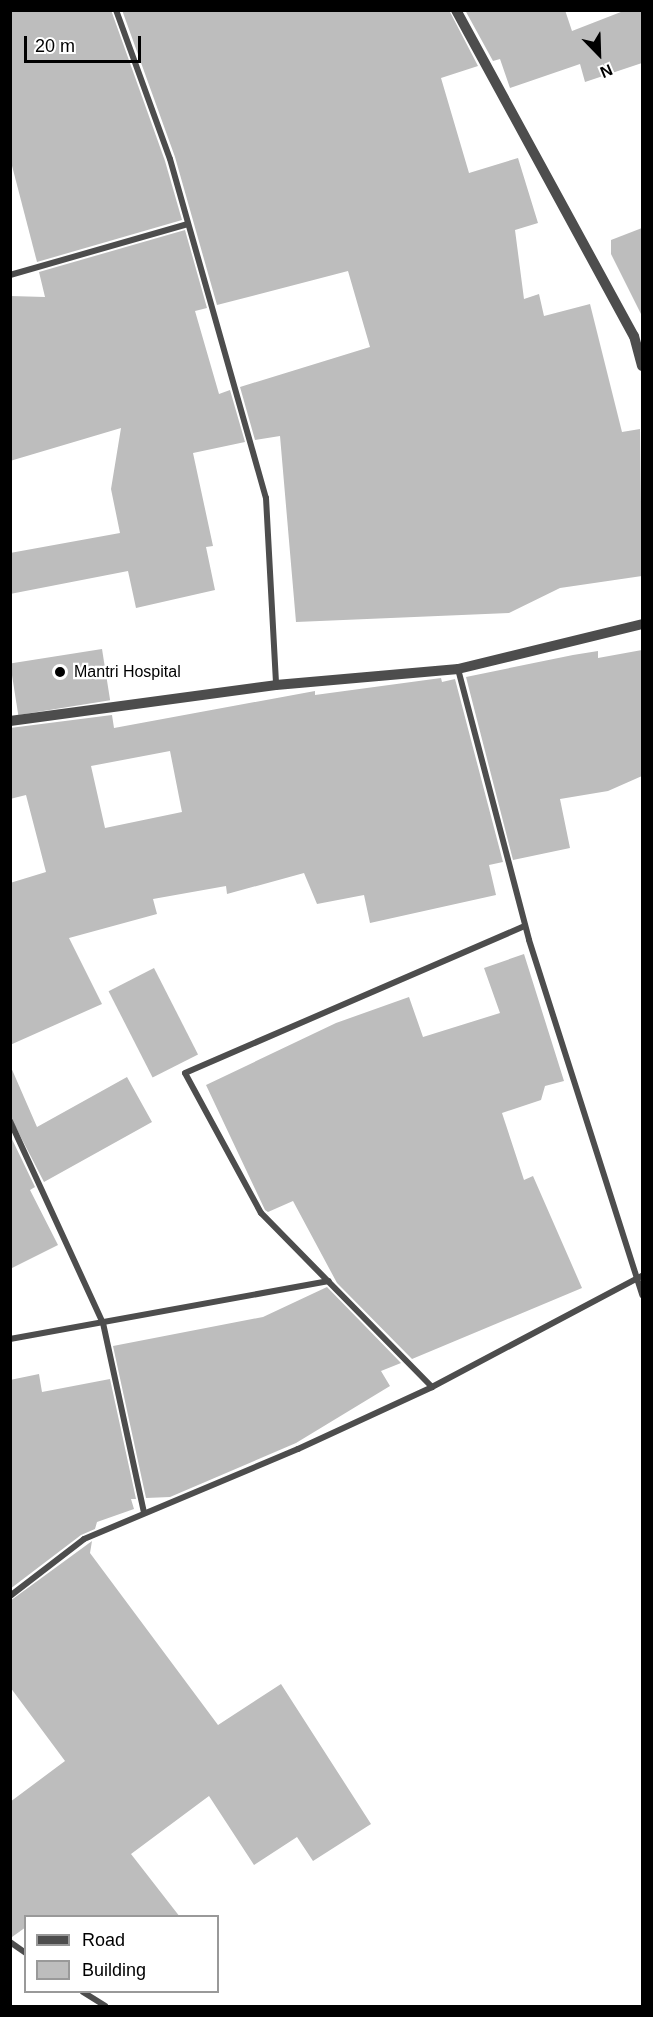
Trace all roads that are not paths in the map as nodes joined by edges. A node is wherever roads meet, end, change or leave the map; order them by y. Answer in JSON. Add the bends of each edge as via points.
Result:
{"nodes":[{"id":1,"x":116,"y":10,"type":"edge"},
{"id":2,"x":456,"y":10,"type":"edge"},
{"id":3,"x":188,"y":224,"type":"junction"},
{"id":4,"x":10,"y":275,"type":"edge"},
{"id":5,"x":642,"y":366,"type":"edge"},
{"id":6,"x":642,"y":624,"type":"edge"},
{"id":7,"x":458,"y":669,"type":"junction"},
{"id":8,"x":276,"y":685,"type":"junction"},
{"id":9,"x":10,"y":721,"type":"edge"},
{"id":10,"x":525,"y":926,"type":"junction"},
{"id":11,"x":10,"y":1121,"type":"edge"},
{"id":12,"x":642,"y":1276,"type":"edge"},
{"id":13,"x":635,"y":1280,"type":"junction"},
{"id":14,"x":329,"y":1281,"type":"junction"},
{"id":15,"x":642,"y":1295,"type":"edge"},
{"id":16,"x":103,"y":1323,"type":"junction"},
{"id":17,"x":10,"y":1339,"type":"edge"},
{"id":18,"x":432,"y":1387,"type":"junction"},
{"id":19,"x":144,"y":1512,"type":"junction"},
{"id":20,"x":10,"y":1596,"type":"edge"},
{"id":21,"x":10,"y":1942,"type":"edge"},
{"id":22,"x":24,"y":1952,"type":"edge"},
{"id":23,"x":84,"y":1993,"type":"edge"},
{"id":24,"x":105,"y":2007,"type":"edge"}],
"edges":[{"from":1,"to":3,"type":"street","via":[[170,159]]},
{"from":2,"to":5,"type":"street","via":[[634,336]]},
{"from":3,"to":4,"type":"street"},
{"from":3,"to":8,"type":"street","via":[[266,498]]},
{"from":6,"to":7,"type":"street"},
{"from":7,"to":8,"type":"street"},
{"from":7,"to":10,"type":"street"},
{"from":8,"to":9,"type":"street"},
{"from":10,"to":13,"type":"street"},
{"from":10,"to":14,"type":"street","via":[[185,1073],[261,1212]]},
{"from":11,"to":16,"type":"street"},
{"from":12,"to":13,"type":"street"},
{"from":13,"to":15,"type":"street"},
{"from":13,"to":18,"type":"street"},
{"from":14,"to":16,"type":"street"},
{"from":14,"to":18,"type":"street"},
{"from":16,"to":17,"type":"street"},
{"from":16,"to":19,"type":"street"},
{"from":18,"to":19,"type":"street","via":[[298,1449]]},
{"from":19,"to":20,"type":"street","via":[[72,1546]]},
{"from":21,"to":22,"type":"street"},
{"from":23,"to":24,"type":"street"}]}
